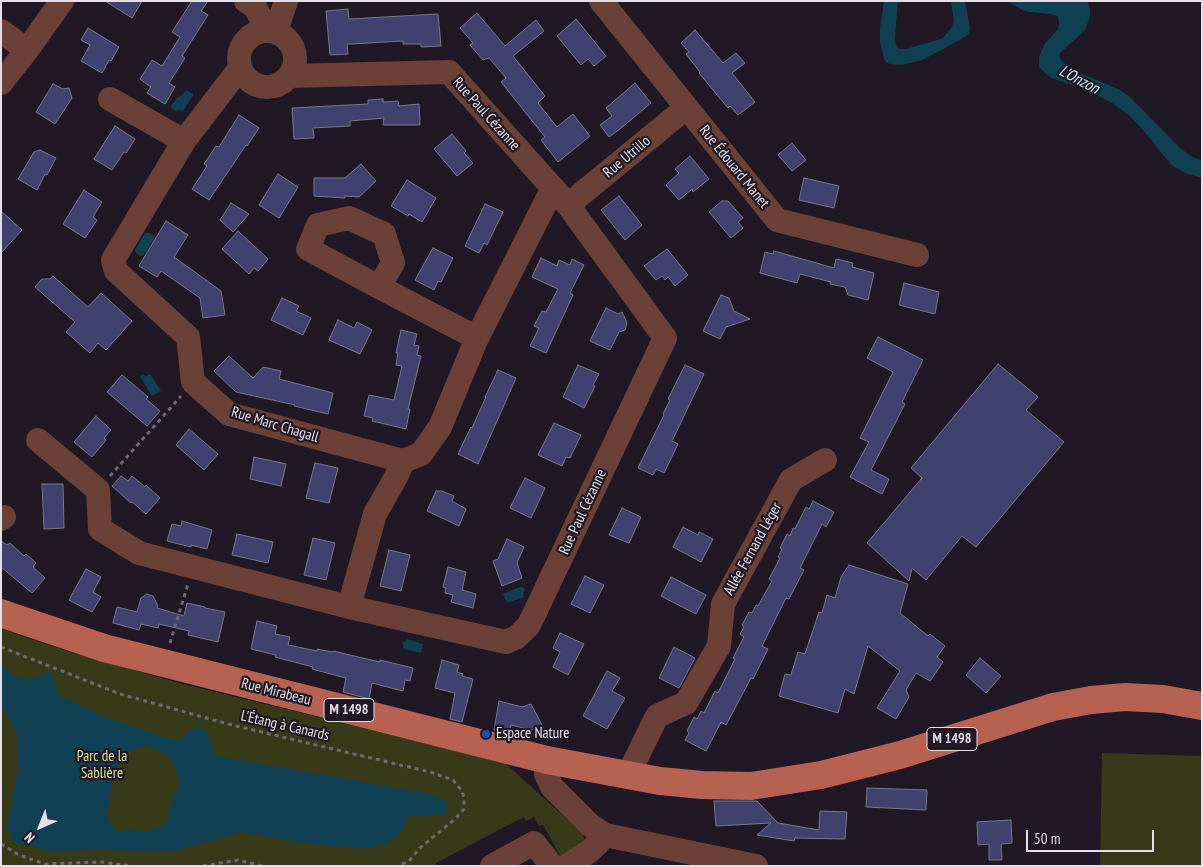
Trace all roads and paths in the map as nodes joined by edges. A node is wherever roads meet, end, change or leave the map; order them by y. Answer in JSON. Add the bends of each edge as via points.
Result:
{"nodes":[{"id":1,"x":62,"y":1,"type":"edge"},
{"id":2,"x":246,"y":1,"type":"edge"},
{"id":3,"x":286,"y":1,"type":"edge"},
{"id":4,"x":601,"y":1,"type":"edge"},
{"id":5,"x":1,"y":31,"type":"edge"},
{"id":6,"x":271,"y":31,"type":"junction"},
{"id":7,"x":27,"y":50,"type":"junction"},
{"id":8,"x":240,"y":68,"type":"junction"},
{"id":9,"x":290,"y":76,"type":"junction"},
{"id":10,"x":1,"y":83,"type":"edge"},
{"id":11,"x":110,"y":99,"type":"dead end"},
{"id":12,"x":686,"y":108,"type":"junction"},
{"id":13,"x":184,"y":141,"type":"junction"},
{"id":14,"x":560,"y":197,"type":"junction"},
{"id":15,"x":917,"y":255,"type":"dead end"},
{"id":16,"x":379,"y":287,"type":"dead end"},
{"id":17,"x":477,"y":338,"type":"junction"},
{"id":18,"x":193,"y":382,"type":"junction"},
{"id":19,"x":38,"y":440,"type":"dead end"},
{"id":20,"x":825,"y":460,"type":"dead end"},
{"id":21,"x":403,"y":461,"type":"junction"},
{"id":22,"x":98,"y":490,"type":"junction"},
{"id":23,"x":193,"y":567,"type":"junction"},
{"id":24,"x":349,"y":607,"type":"junction"},
{"id":25,"x":1,"y":613,"type":"edge"},
{"id":26,"x":170,"y":644,"type":"dead end"},
{"id":27,"x":1,"y":647,"type":"edge"},
{"id":28,"x":1202,"y":706,"type":"edge"},
{"id":29,"x":547,"y":760,"type":"junction"},
{"id":30,"x":628,"y":775,"type":"junction"},
{"id":31,"x":605,"y":835,"type":"junction"},
{"id":32,"x":1,"y":844,"type":"edge"},
{"id":33,"x":409,"y":861,"type":"junction"},
{"id":34,"x":131,"y":866,"type":"edge"},
{"id":35,"x":203,"y":866,"type":"edge"},
{"id":36,"x":262,"y":866,"type":"edge"},
{"id":37,"x":398,"y":866,"type":"edge"},
{"id":38,"x":412,"y":866,"type":"edge"},
{"id":39,"x":492,"y":866,"type":"edge"},
{"id":40,"x":552,"y":866,"type":"edge"},
{"id":41,"x":567,"y":866,"type":"edge"},
{"id":42,"x":756,"y":866,"type":"edge"}],
"edges":[{"from":1,"to":7,"type":"street"},
{"from":2,"to":6,"type":"street","via":[[255,7]]},
{"from":3,"to":6,"type":"street"},
{"from":4,"to":12,"type":"street","name":"Rue Édouard Manet"},
{"from":5,"to":7,"type":"street"},
{"from":6,"to":8,"type":"street","via":[[250,36],[240,50]]},
{"from":6,"to":9,"type":"street","via":[[290,42],[296,59]]},
{"from":7,"to":10,"type":"street"},
{"from":8,"to":9,"type":"street","via":[[249,81],[263,87],[278,85]]},
{"from":8,"to":13,"type":"street"},
{"from":9,"to":14,"type":"street","name":"Rue Paul Cézanne","via":[[449,72]]},
{"from":11,"to":13,"type":"street"},
{"from":12,"to":14,"type":"street","name":"Rue Utrillo"},
{"from":12,"to":15,"type":"street","name":"Rue Édouard Manet","via":[[777,220]]},
{"from":13,"to":18,"type":"street","via":[[113,260],[116,271],[188,337]]},
{"from":14,"to":17,"type":"street"},
{"from":14,"to":24,"type":"street","name":"Rue Paul Cézanne","via":[[665,338],[529,625],[517,637],[506,642]]},
{"from":16,"to":17,"type":"street"},
{"from":17,"to":21,"type":"street","via":[[440,427],[421,454]]},
{"from":18,"to":21,"type":"street","name":"Rue Marc Chagall","via":[[229,414]]},
{"from":18,"to":22,"type":"path"},
{"from":19,"to":22,"type":"street"},
{"from":20,"to":30,"type":"street","name":"Allée Fernand Léger","via":[[791,480],[723,604],[719,646],[686,703],[657,716]]},
{"from":21,"to":24,"type":"street","via":[[375,514]]},
{"from":22,"to":23,"type":"street","name":"Rue Paul Cézanne","via":[[100,529],[139,553]]},
{"from":23,"to":24,"type":"street","name":"Rue Paul Cézanne"},
{"from":23,"to":26,"type":"path"},
{"from":25,"to":29,"type":"main road","name":"Rue Mirabeau","number":"M 1498","via":[[104,648]]},
{"from":27,"to":33,"type":"path","name":"L'Étang à Canards","via":[[120,694],[453,780],[464,797],[464,809]]},
{"from":28,"to":30,"type":"main road","name":"Rue Mirabeau","number":"M 1498","via":[[1163,699],[1124,697],[1091,700],[1053,707],[900,755],[821,775],[750,786],[660,781]]},
{"from":29,"to":30,"type":"main road","name":"Rue Mirabeau","number":"M 1498"},
{"from":29,"to":31,"type":"street","via":[[546,774],[552,787],[590,825]]},
{"from":31,"to":41,"type":"street","via":[[590,851]]},
{"from":31,"to":42,"type":"street"},
{"from":32,"to":34,"type":"path","via":[[19,855],[45,864],[102,862]]},
{"from":33,"to":37,"type":"path","name":"L'Étang à Canards"},
{"from":33,"to":38,"type":"path"},
{"from":35,"to":36,"type":"path","via":[[238,860]]},
{"from":39,"to":40,"type":"street","via":[[534,843]]}]}
